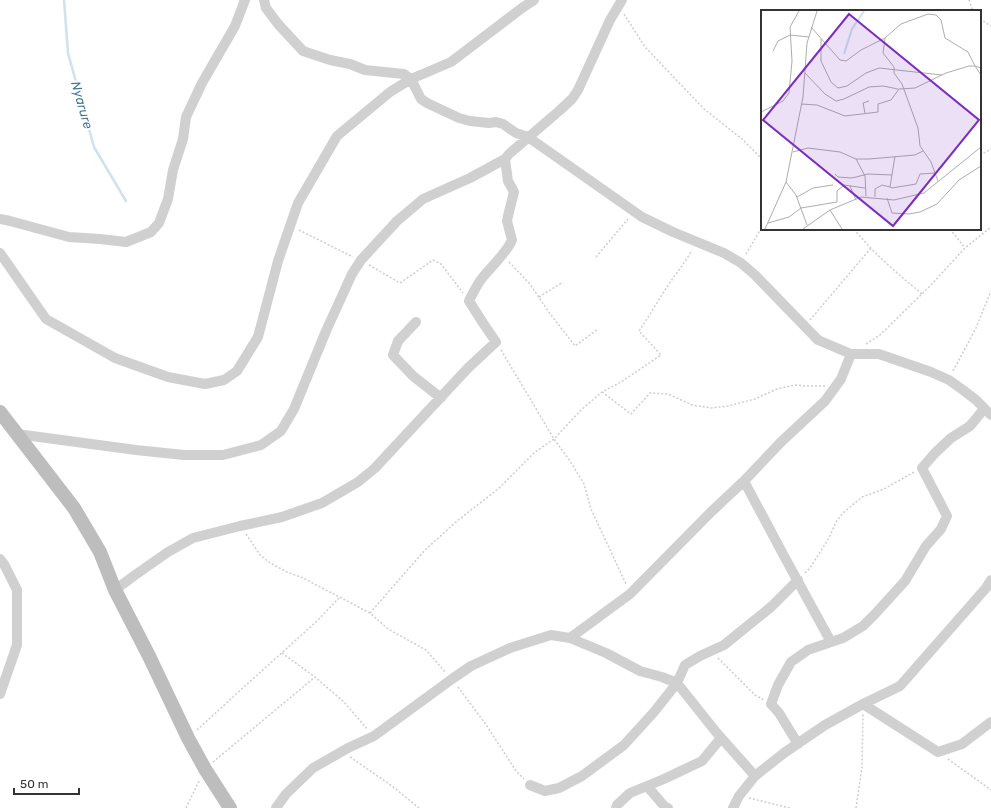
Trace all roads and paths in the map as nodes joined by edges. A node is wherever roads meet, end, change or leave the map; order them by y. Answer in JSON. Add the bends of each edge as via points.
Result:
{"nodes":[{"id":1,"x":245,"y":0,"type":"edge"},
{"id":2,"x":264,"y":0,"type":"edge"},
{"id":3,"x":534,"y":0,"type":"edge"},
{"id":4,"x":969,"y":0,"type":"edge"},
{"id":5,"x":620,"y":3,"type":"edge"},
{"id":6,"x":973,"y":10,"type":"edge"},
{"id":7,"x":981,"y":20,"type":"edge"},
{"id":8,"x":991,"y":26,"type":"edge"},
{"id":9,"x":411,"y":79,"type":"junction"},
{"id":10,"x":528,"y":137,"type":"junction"},
{"id":11,"x":991,"y":149,"type":"edge"},
{"id":12,"x":981,"y":154,"type":"edge"},
{"id":13,"x":761,"y":158,"type":"edge"},
{"id":14,"x":505,"y":159,"type":"junction"},
{"id":15,"x":634,"y":211,"type":"junction"},
{"id":16,"x":0,"y":219,"type":"edge"},
{"id":17,"x":290,"y":226,"type":"junction"},
{"id":18,"x":991,"y":227,"type":"edge"},
{"id":19,"x":761,"y":229,"type":"edge"},
{"id":20,"x":855,"y":230,"type":"edge"},
{"id":21,"x":951,"y":230,"type":"edge"},
{"id":22,"x":696,"y":241,"type":"junction"},
{"id":23,"x":871,"y":248,"type":"junction"},
{"id":24,"x":965,"y":248,"type":"junction"},
{"id":25,"x":0,"y":253,"type":"edge"},
{"id":26,"x":502,"y":254,"type":"junction"},
{"id":27,"x":596,"y":257,"type":"dead end"},
{"id":28,"x":361,"y":260,"type":"junction"},
{"id":29,"x":741,"y":263,"type":"junction"},
{"id":30,"x":563,"y":282,"type":"dead end"},
{"id":31,"x":991,"y":291,"type":"edge"},
{"id":32,"x":922,"y":294,"type":"junction"},
{"id":33,"x":539,"y":297,"type":"junction"},
{"id":34,"x":469,"y":301,"type":"junction"},
{"id":35,"x":416,"y":322,"type":"dead end"},
{"id":36,"x":805,"y":326,"type":"junction"},
{"id":37,"x":598,"y":329,"type":"dead end"},
{"id":38,"x":496,"y":342,"type":"junction"},
{"id":39,"x":851,"y":354,"type":"junction"},
{"id":40,"x":841,"y":379,"type":"junction"},
{"id":41,"x":949,"y":380,"type":"junction"},
{"id":42,"x":602,"y":392,"type":"junction"},
{"id":43,"x":441,"y":398,"type":"junction"},
{"id":44,"x":0,"y":412,"type":"edge"},
{"id":45,"x":988,"y":412,"type":"edge"},
{"id":46,"x":17,"y":434,"type":"junction"},
{"id":47,"x":554,"y":439,"type":"junction"},
{"id":48,"x":922,"y":468,"type":"junction"},
{"id":49,"x":744,"y":481,"type":"junction"},
{"id":50,"x":240,"y":526,"type":"junction"},
{"id":51,"x":0,"y":559,"type":"edge"},
{"id":52,"x":798,"y":580,"type":"junction"},
{"id":53,"x":991,"y":580,"type":"edge"},
{"id":54,"x":115,"y":590,"type":"junction"},
{"id":55,"x":630,"y":594,"type":"junction"},
{"id":56,"x":340,"y":597,"type":"junction"},
{"id":57,"x":370,"y":612,"type":"junction"},
{"id":58,"x":570,"y":638,"type":"junction"},
{"id":59,"x":831,"y":642,"type":"junction"},
{"id":60,"x":711,"y":651,"type":"junction"},
{"id":61,"x":282,"y":653,"type":"junction"},
{"id":62,"x":316,"y":676,"type":"junction"},
{"id":63,"x":452,"y":679,"type":"junction"},
{"id":64,"x":677,"y":683,"type":"junction"},
{"id":65,"x":0,"y":694,"type":"edge"},
{"id":66,"x":772,"y":704,"type":"junction"},
{"id":67,"x":863,"y":704,"type":"junction"},
{"id":68,"x":991,"y":722,"type":"edge"},
{"id":69,"x":374,"y":736,"type":"junction"},
{"id":70,"x":188,"y":738,"type":"junction"},
{"id":71,"x":721,"y":738,"type":"junction"},
{"id":72,"x":798,"y":744,"type":"junction"},
{"id":73,"x":342,"y":752,"type":"junction"},
{"id":74,"x":938,"y":752,"type":"junction"},
{"id":75,"x":205,"y":769,"type":"junction"},
{"id":76,"x":755,"y":776,"type":"junction"},
{"id":77,"x":530,"y":785,"type":"joint"},
{"id":78,"x":647,"y":786,"type":"junction"},
{"id":79,"x":991,"y":790,"type":"edge"},
{"id":80,"x":739,"y":796,"type":"junction"},
{"id":81,"x":186,"y":808,"type":"edge"},
{"id":82,"x":230,"y":808,"type":"edge"},
{"id":83,"x":276,"y":808,"type":"edge"},
{"id":84,"x":419,"y":808,"type":"edge"},
{"id":85,"x":616,"y":808,"type":"edge"},
{"id":86,"x":668,"y":808,"type":"edge"},
{"id":87,"x":733,"y":808,"type":"edge"},
{"id":88,"x":790,"y":808,"type":"edge"},
{"id":89,"x":856,"y":808,"type":"edge"}],
"edges":[{"from":1,"to":16,"type":"street","via":[[235,26],[202,83],[186,117],[168,199],[159,223],[150,232],[126,242],[69,237]]},
{"from":2,"to":9,"type":"street","via":[[266,8],[278,24],[303,51],[365,70],[404,74]]},
{"from":3,"to":9,"type":"street","via":[[451,62]]},
{"from":4,"to":6,"type":"path"},
{"from":5,"to":10,"type":"street","via":[[578,90]]},
{"from":5,"to":13,"type":"path","via":[[645,47],[704,109],[742,139]]},
{"from":7,"to":8,"type":"path"},
{"from":9,"to":10,"type":"street","via":[[427,103],[459,118],[503,124]]},
{"from":9,"to":17,"type":"street","via":[[390,92],[337,136],[298,203]]},
{"from":10,"to":14,"type":"street"},
{"from":10,"to":15,"type":"street"},
{"from":11,"to":12,"type":"path"},
{"from":14,"to":26,"type":"street","via":[[508,181],[514,192],[507,222],[512,240]]},
{"from":14,"to":28,"type":"street","via":[[423,200],[398,221]]},
{"from":15,"to":22,"type":"street"},
{"from":15,"to":27,"type":"path"},
{"from":17,"to":25,"type":"street","via":[[258,337],[237,371],[224,380],[205,384],[168,378],[115,358],[46,319]]},
{"from":17,"to":28,"type":"path"},
{"from":18,"to":24,"type":"path"},
{"from":19,"to":29,"type":"path"},
{"from":20,"to":23,"type":"path"},
{"from":21,"to":24,"type":"path"},
{"from":22,"to":29,"type":"street"},
{"from":22,"to":42,"type":"path","via":[[688,259],[639,331],[661,355]]},
{"from":23,"to":32,"type":"path"},
{"from":23,"to":36,"type":"path"},
{"from":24,"to":32,"type":"path"},
{"from":26,"to":33,"type":"path"},
{"from":26,"to":34,"type":"street","via":[[483,277]]},
{"from":28,"to":34,"type":"path","via":[[400,283],[433,260],[441,264]]},
{"from":28,"to":46,"type":"street","via":[[326,331],[294,409],[281,431],[262,445],[223,455],[184,455]]},
{"from":29,"to":36,"type":"street"},
{"from":30,"to":33,"type":"path"},
{"from":31,"to":41,"type":"path","via":[[976,328]]},
{"from":32,"to":39,"type":"path","via":[[880,335]]},
{"from":33,"to":37,"type":"path","via":[[576,346]]},
{"from":34,"to":38,"type":"street"},
{"from":35,"to":43,"type":"street","via":[[398,340],[394,355],[413,376]]},
{"from":36,"to":39,"type":"street","via":[[818,340]]},
{"from":38,"to":43,"type":"street"},
{"from":38,"to":47,"type":"path"},
{"from":39,"to":40,"type":"street"},
{"from":39,"to":41,"type":"street","via":[[880,354]]},
{"from":40,"to":42,"type":"path","via":[[825,386],[795,385],[777,389],[755,400],[711,408],[692,405],[668,394],[650,393],[630,414]]},
{"from":40,"to":49,"type":"street","via":[[825,401]]},
{"from":41,"to":45,"type":"street"},
{"from":42,"to":47,"type":"path"},
{"from":43,"to":50,"type":"street","via":[[375,468],[358,482],[322,503],[282,517]]},
{"from":44,"to":46,"type":"main road"},
{"from":45,"to":48,"type":"street","via":[[935,452]]},
{"from":46,"to":54,"type":"main road","via":[[74,508],[100,552]]},
{"from":47,"to":55,"type":"path","via":[[584,484],[591,509]]},
{"from":47,"to":57,"type":"path","via":[[424,551]]},
{"from":48,"to":52,"type":"path","via":[[884,489],[862,497],[842,513],[810,568]]},
{"from":48,"to":59,"type":"street","via":[[947,516],[941,529],[926,546],[905,581],[875,614],[863,626]]},
{"from":49,"to":52,"type":"street"},
{"from":49,"to":55,"type":"street"},
{"from":50,"to":54,"type":"street","via":[[193,538],[168,552]]},
{"from":50,"to":56,"type":"path","via":[[260,555],[270,563]]},
{"from":51,"to":65,"type":"street","via":[[17,590],[17,645]]},
{"from":52,"to":59,"type":"street"},
{"from":52,"to":60,"type":"street","via":[[724,645]]},
{"from":53,"to":67,"type":"street","via":[[900,686]]},
{"from":54,"to":70,"type":"main road"},
{"from":55,"to":58,"type":"street"},
{"from":56,"to":57,"type":"path"},
{"from":56,"to":61,"type":"path"},
{"from":57,"to":63,"type":"path","via":[[388,629],[426,650]]},
{"from":58,"to":63,"type":"street","via":[[551,635],[510,648],[471,666]]},
{"from":58,"to":64,"type":"street","via":[[606,653],[640,672]]},
{"from":59,"to":66,"type":"street","via":[[808,650],[791,662],[778,685]]},
{"from":60,"to":64,"type":"street","via":[[685,664]]},
{"from":60,"to":66,"type":"path","via":[[755,695]]},
{"from":61,"to":62,"type":"path"},
{"from":61,"to":70,"type":"path"},
{"from":62,"to":69,"type":"path","via":[[344,702]]},
{"from":62,"to":75,"type":"path"},
{"from":63,"to":69,"type":"street"},
{"from":63,"to":77,"type":"path","via":[[516,771]]},
{"from":64,"to":71,"type":"street"},
{"from":64,"to":77,"type":"street","via":[[624,745],[582,776],[552,790],[545,791]]},
{"from":66,"to":72,"type":"street"},
{"from":67,"to":72,"type":"street","via":[[825,725]]},
{"from":67,"to":74,"type":"street"},
{"from":67,"to":89,"type":"path","via":[[862,767]]},
{"from":68,"to":74,"type":"street","via":[[962,744]]},
{"from":69,"to":73,"type":"street"},
{"from":70,"to":75,"type":"main road"},
{"from":71,"to":76,"type":"street"},
{"from":71,"to":78,"type":"street","via":[[702,761]]},
{"from":72,"to":76,"type":"street"},
{"from":73,"to":83,"type":"street","via":[[313,768],[286,794]]},
{"from":73,"to":84,"type":"path"},
{"from":74,"to":79,"type":"path"},
{"from":75,"to":81,"type":"path"},
{"from":75,"to":82,"type":"main road"},
{"from":76,"to":80,"type":"street"},
{"from":78,"to":85,"type":"street","via":[[630,793]]},
{"from":78,"to":86,"type":"street"},
{"from":80,"to":87,"type":"street"},
{"from":80,"to":88,"type":"path"}]}
